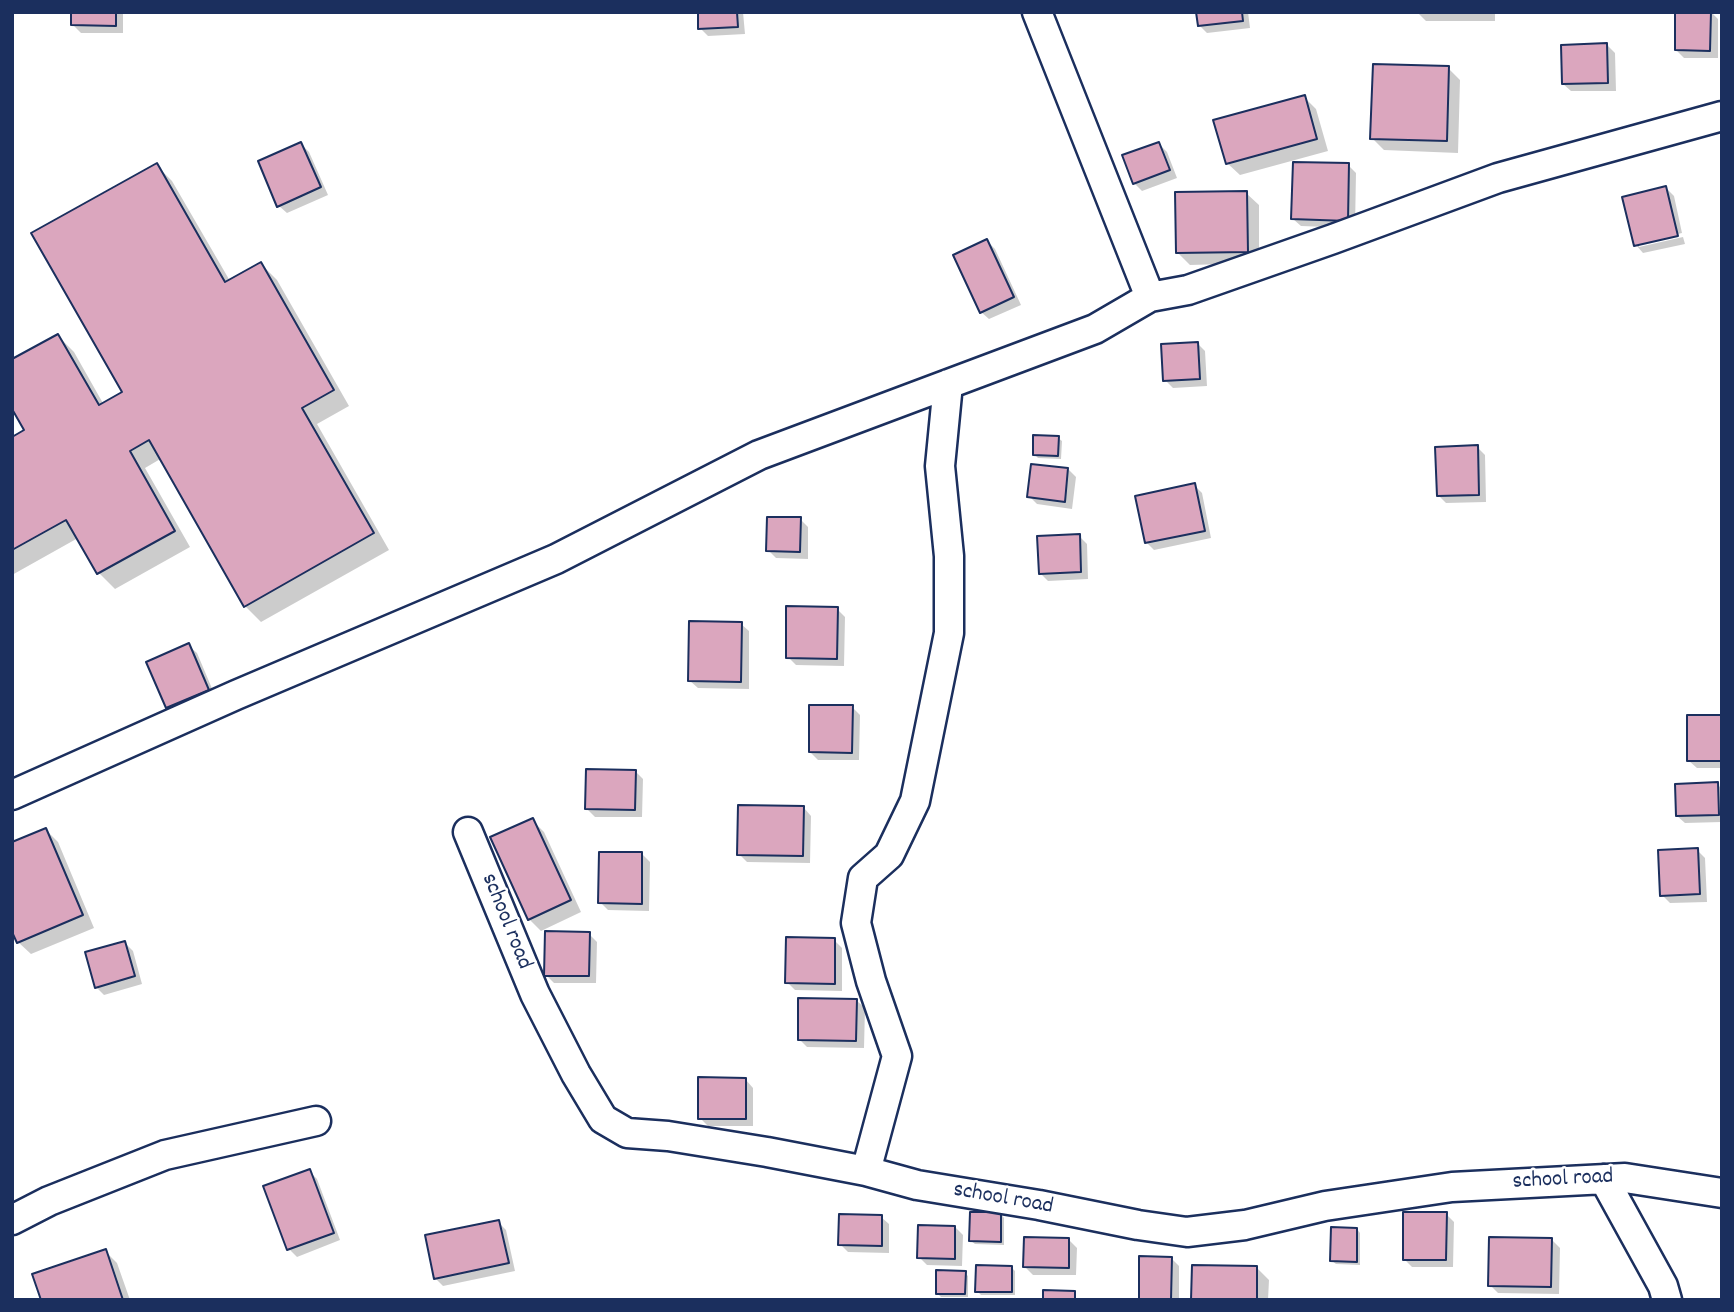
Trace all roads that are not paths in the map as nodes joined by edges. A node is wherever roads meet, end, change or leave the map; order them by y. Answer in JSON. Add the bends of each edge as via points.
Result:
{"nodes":[{"id":1,"x":1037,"y":12,"type":"edge"},
{"id":2,"x":1722,"y":116,"type":"edge"},
{"id":3,"x":1150,"y":297,"type":"junction"},
{"id":4,"x":948,"y":384,"type":"junction"},
{"id":5,"x":12,"y":795,"type":"edge"},
{"id":6,"x":468,"y":832,"type":"dead end"},
{"id":7,"x":316,"y":1121,"type":"dead end"},
{"id":8,"x":866,"y":1171,"type":"junction"},
{"id":9,"x":1604,"y":1179,"type":"junction"},
{"id":10,"x":1722,"y":1193,"type":"edge"},
{"id":11,"x":12,"y":1220,"type":"edge"},
{"id":12,"x":1667,"y":1300,"type":"edge"}],
"edges":[{"from":1,"to":3,"type":"street"},
{"from":2,"to":3,"type":"street","via":[[1498,178],[1188,289]]},
{"from":3,"to":4,"type":"street","via":[[1095,329]]},
{"from":4,"to":5,"type":"street","via":[[759,455],[555,559]]},
{"from":4,"to":8,"type":"street","via":[[940,466],[949,556],[949,633],[915,800],[889,855],[863,878],[856,923],[897,1056]]},
{"from":6,"to":8,"type":"street","name":"school road","via":[[535,994],[603,1119],[627,1133]]},
{"from":7,"to":11,"type":"street","via":[[165,1155]]},
{"from":8,"to":9,"type":"street","name":"school road","via":[[917,1185],[1187,1231],[1245,1225],[1325,1206],[1452,1187]]},
{"from":9,"to":10,"type":"street","name":"school road"},
{"from":9,"to":12,"type":"street"}]}
